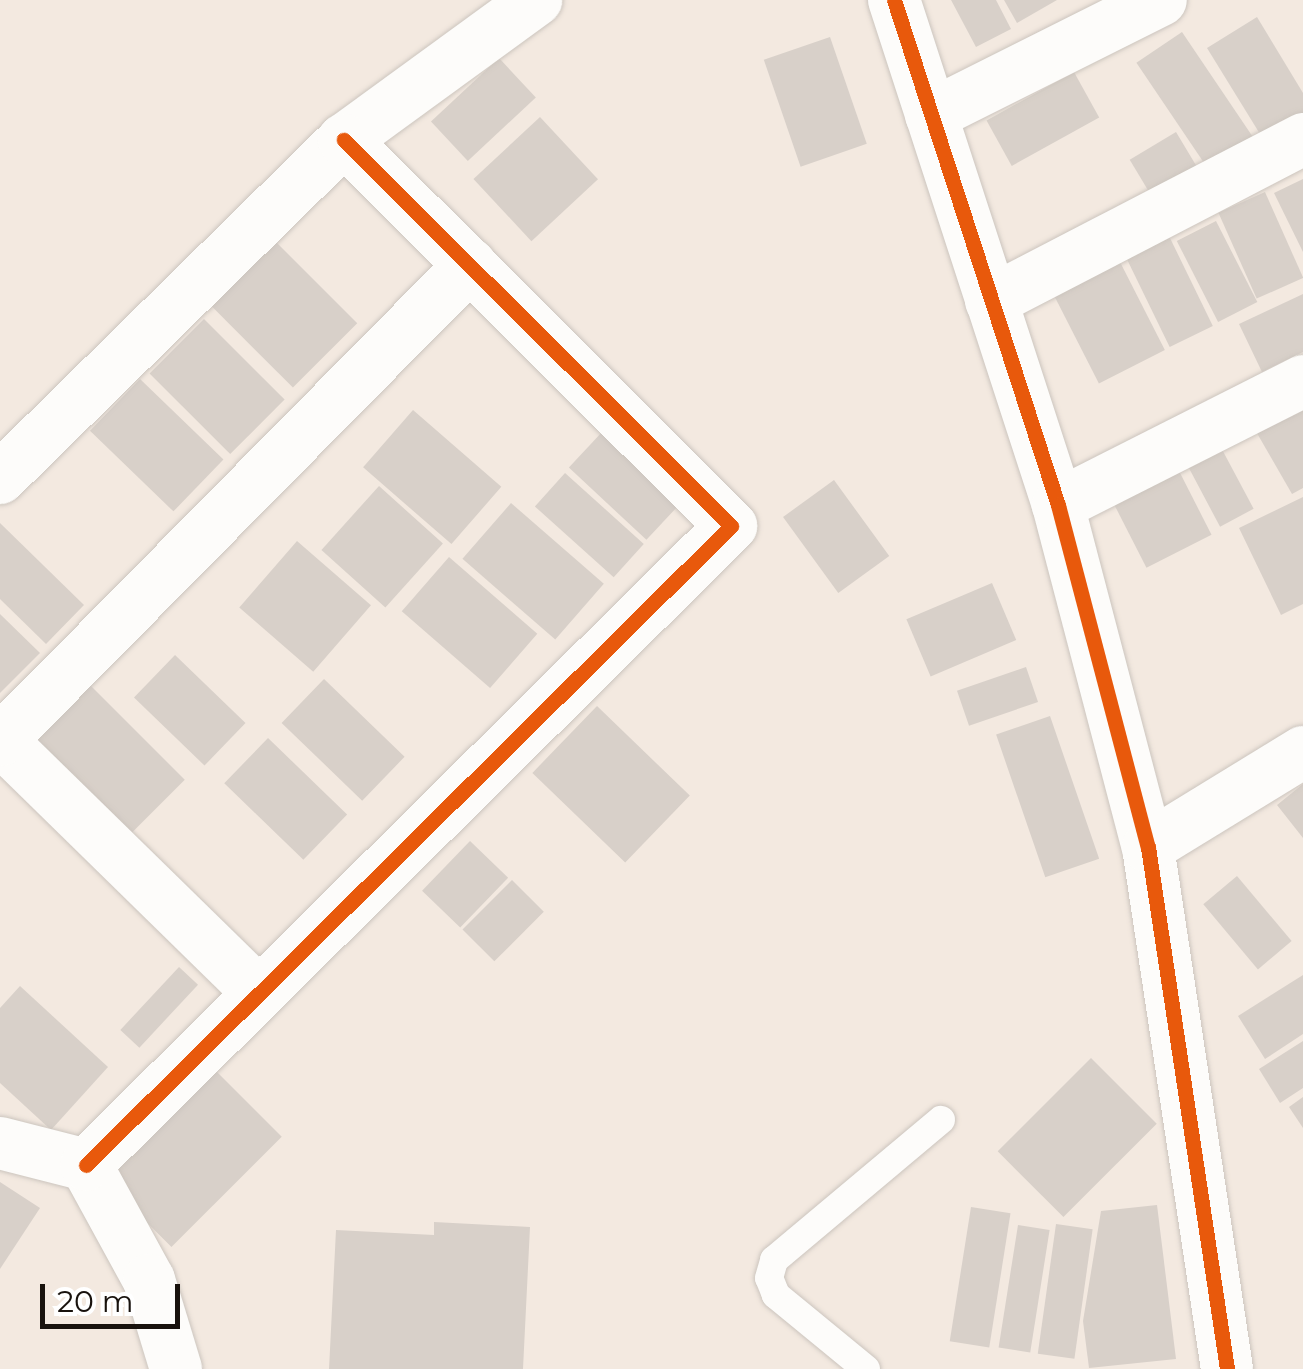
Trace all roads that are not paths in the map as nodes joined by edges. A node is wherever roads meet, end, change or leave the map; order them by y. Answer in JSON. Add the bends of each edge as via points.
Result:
{"nodes":[{"id":1,"x":536,"y":0,"type":"edge"},
{"id":2,"x":894,"y":0,"type":"edge"},
{"id":3,"x":1162,"y":0,"type":"edge"},
{"id":4,"x":931,"y":115,"type":"junction"},
{"id":5,"x":1303,"y":138,"type":"edge"},
{"id":6,"x":344,"y":140,"type":"junction"},
{"id":7,"x":470,"y":266,"type":"junction"},
{"id":8,"x":991,"y":301,"type":"junction"},
{"id":9,"x":1303,"y":382,"type":"edge"},
{"id":10,"x":0,"y":478,"type":"edge"},
{"id":11,"x":1058,"y":505,"type":"junction"},
{"id":12,"x":1303,"y":752,"type":"edge"},
{"id":13,"x":1148,"y":847,"type":"junction"},
{"id":14,"x":259,"y":993,"type":"junction"},
{"id":15,"x":941,"y":1120,"type":"dead end"},
{"id":16,"x":0,"y":1143,"type":"edge"},
{"id":17,"x":86,"y":1165,"type":"junction"},
{"id":18,"x":1227,"y":1367,"type":"edge"},
{"id":19,"x":176,"y":1369,"type":"edge"},
{"id":20,"x":866,"y":1369,"type":"edge"}],
"edges":[{"from":1,"to":6,"type":"street"},
{"from":2,"to":4,"type":"street"},
{"from":3,"to":4,"type":"street"},
{"from":4,"to":8,"type":"street"},
{"from":5,"to":8,"type":"street"},
{"from":6,"to":7,"type":"street"},
{"from":6,"to":10,"type":"street"},
{"from":7,"to":14,"type":"street","via":[[2,740]]},
{"from":7,"to":14,"type":"street","via":[[731,526]]},
{"from":8,"to":11,"type":"street"},
{"from":9,"to":11,"type":"street"},
{"from":11,"to":13,"type":"street"},
{"from":12,"to":13,"type":"street"},
{"from":13,"to":18,"type":"street"},
{"from":14,"to":17,"type":"street"},
{"from":15,"to":20,"type":"lane","via":[[774,1260],[769,1278],[776,1295]]},
{"from":16,"to":17,"type":"street"},
{"from":17,"to":19,"type":"street","via":[[149,1280]]}]}
